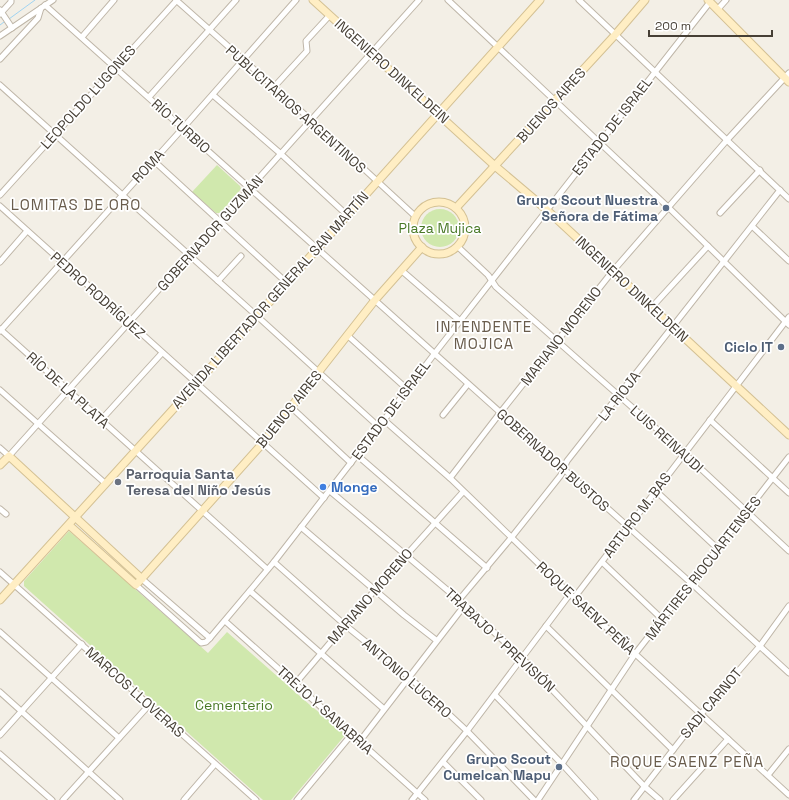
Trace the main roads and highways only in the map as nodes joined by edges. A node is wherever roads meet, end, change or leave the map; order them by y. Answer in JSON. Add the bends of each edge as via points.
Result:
{"nodes":[{"id":1,"x":313,"y":0,"type":"edge"},
{"id":2,"x":540,"y":0,"type":"edge"},
{"id":3,"x":645,"y":0,"type":"edge"},
{"id":4,"x":709,"y":1,"type":"edge"},
{"id":5,"x":788,"y":78,"type":"edge"},
{"id":6,"x":438,"y":113,"type":"junction"},
{"id":7,"x":495,"y":166,"type":"junction"},
{"id":8,"x":456,"y":208,"type":"junction"},
{"id":9,"x":422,"y":248,"type":"junction"},
{"id":10,"x":789,"y":434,"type":"edge"},
{"id":11,"x":0,"y":465,"type":"edge"},
{"id":12,"x":76,"y":517,"type":"junction"},
{"id":13,"x":69,"y":525,"type":"junction"},
{"id":14,"x":142,"y":578,"type":"junction"},
{"id":15,"x":0,"y":600,"type":"edge"}],
"edges":[{"from":1,"to":6,"type":"main road","name":"INGENIERO DINKELDEIN"},
{"from":2,"to":6,"type":"main road","name":"AVENIDA LIBERTADOR GENERAL SAN MARTÍN"},
{"from":3,"to":7,"type":"main road","name":"BUENOS AIRES"},
{"from":4,"to":5,"type":"main road"},
{"from":6,"to":7,"type":"main road","name":"INGENIERO DINKELDEIN"},
{"from":6,"to":12,"type":"main road","name":"AVENIDA LIBERTADOR GENERAL SAN MARTÍN"},
{"from":7,"to":8,"type":"main road","name":"BUENOS AIRES"},
{"from":7,"to":10,"type":"main road","name":"INGENIERO DINKELDEIN","via":[[547,210]]},
{"from":8,"to":9,"type":"main road","via":[[444,202],[430,204],[419,212],[414,234]]},
{"from":8,"to":9,"type":"main road","via":[[463,218],[465,231],[457,246],[451,251],[436,254]]},
{"from":9,"to":14,"type":"main road","name":"BUENOS AIRES","via":[[375,300],[262,444]]},
{"from":11,"to":12,"type":"main road","name":"GOBERNADOR GUZMÁN","via":[[8,456]]},
{"from":12,"to":13,"type":"main road","name":"AVENIDA LIBERTADOR GENERAL SAN MARTÍN"},
{"from":12,"to":14,"type":"main road"},
{"from":13,"to":14,"type":"main road","name":"BUENOS AIRES","via":[[136,585]]},
{"from":13,"to":15,"type":"main road","name":"AVENIDA LIBERTADOR GENERAL SAN MARTÍN"}]}
